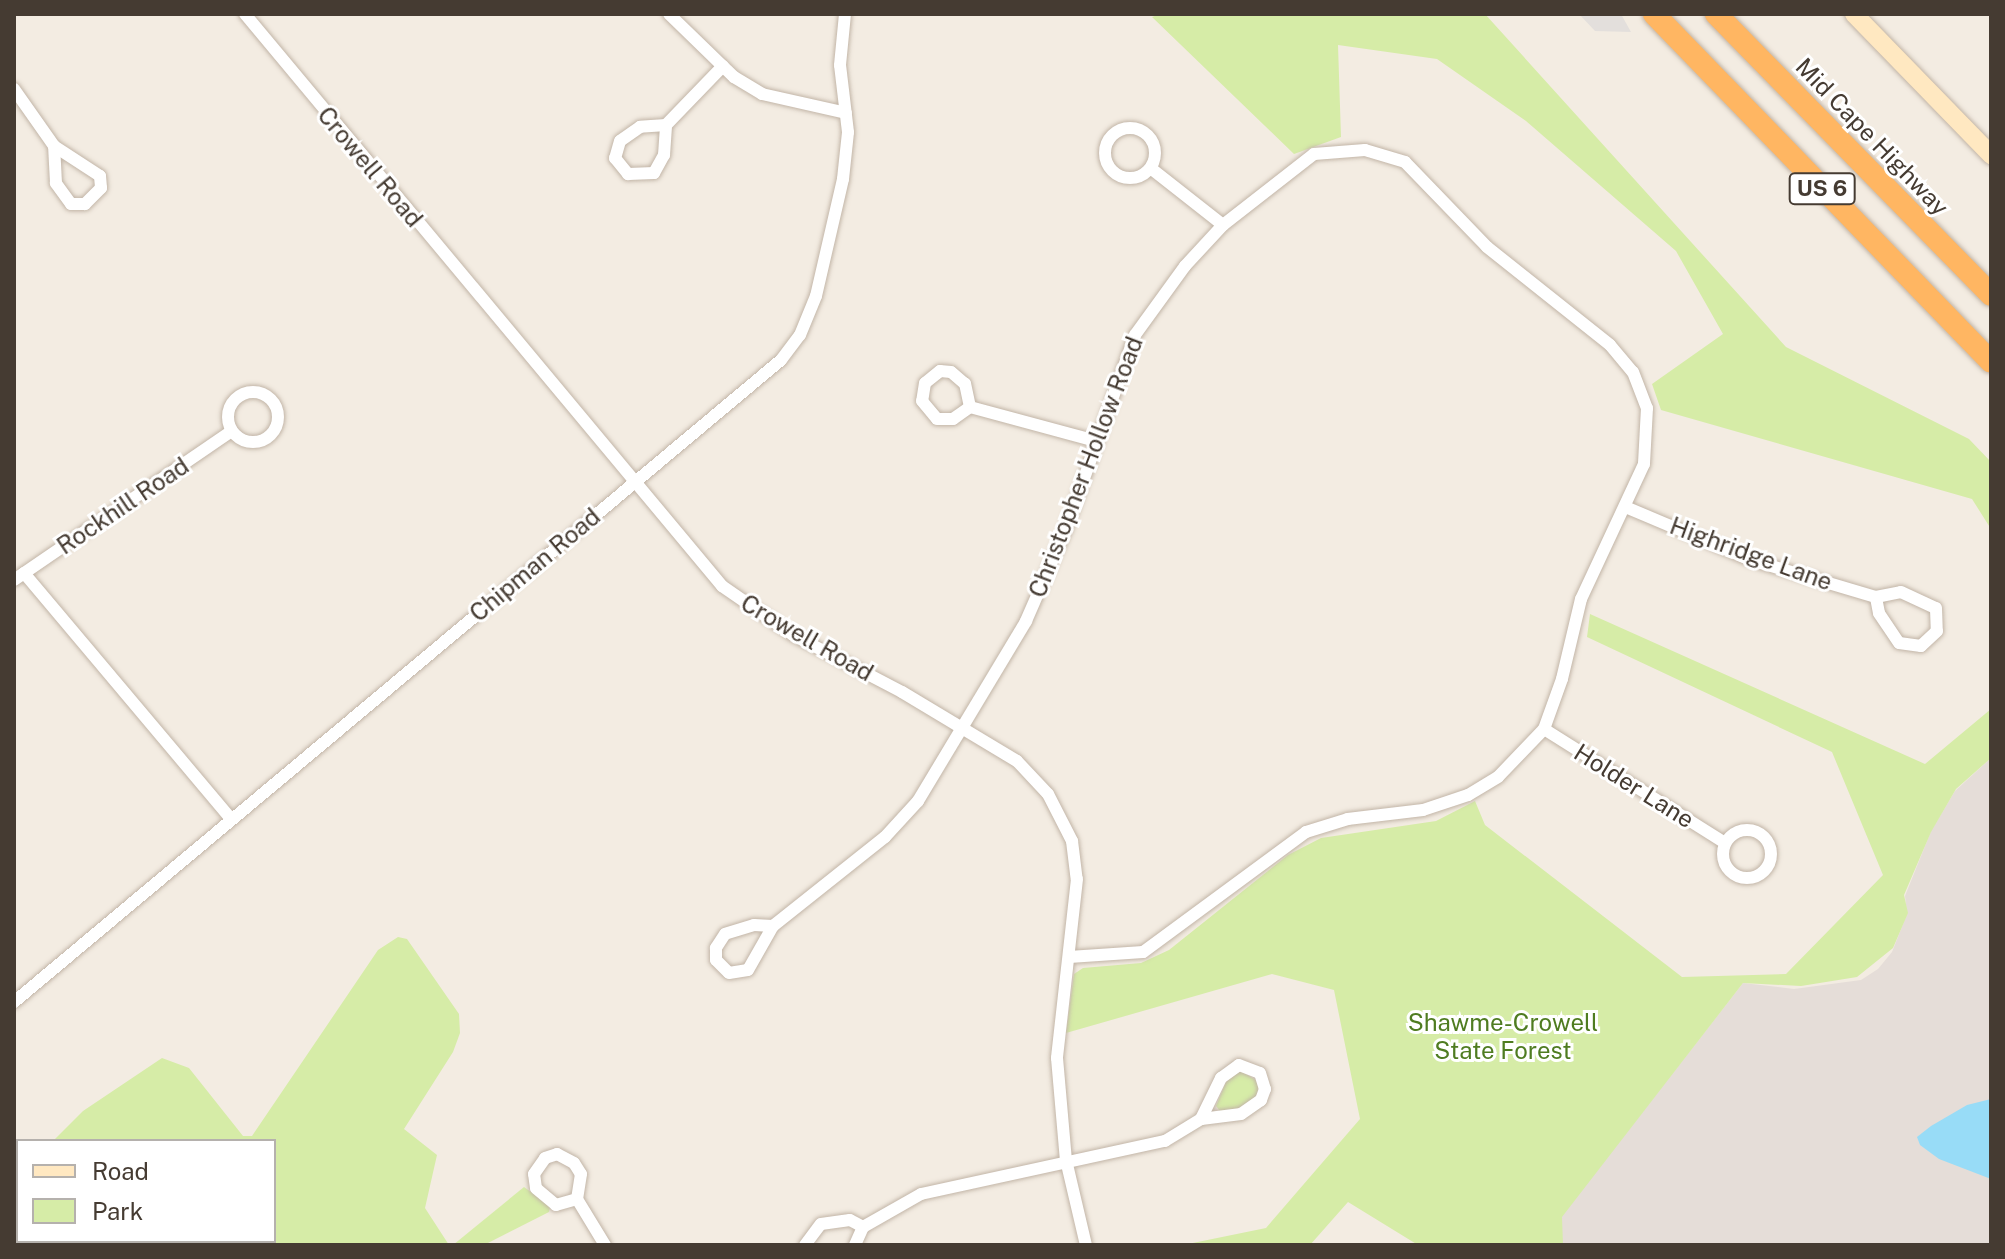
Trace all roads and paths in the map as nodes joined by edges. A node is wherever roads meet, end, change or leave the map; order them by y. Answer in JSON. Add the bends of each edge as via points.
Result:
{"nodes":[{"id":1,"x":245,"y":14,"type":"edge"},
{"id":2,"x":669,"y":14,"type":"edge"},
{"id":3,"x":845,"y":14,"type":"edge"},
{"id":4,"x":1654,"y":14,"type":"edge"},
{"id":5,"x":1716,"y":14,"type":"edge"},
{"id":6,"x":1854,"y":14,"type":"edge"},
{"id":7,"x":723,"y":66,"type":"junction"},
{"id":8,"x":14,"y":89,"type":"edge"},
{"id":9,"x":846,"y":113,"type":"junction"},
{"id":10,"x":666,"y":125,"type":"junction"},
{"id":11,"x":54,"y":146,"type":"junction"},
{"id":12,"x":1991,"y":155,"type":"edge"},
{"id":13,"x":1153,"y":170,"type":"junction"},
{"id":14,"x":1223,"y":225,"type":"junction"},
{"id":15,"x":1991,"y":295,"type":"edge"},
{"id":16,"x":1991,"y":362,"type":"edge"},
{"id":17,"x":970,"y":407,"type":"junction"},
{"id":18,"x":232,"y":431,"type":"junction"},
{"id":19,"x":1096,"y":441,"type":"junction"},
{"id":20,"x":633,"y":483,"type":"junction"},
{"id":21,"x":1628,"y":508,"type":"junction"},
{"id":22,"x":19,"y":577,"type":"edge"},
{"id":23,"x":1876,"y":597,"type":"junction"},
{"id":24,"x":966,"y":729,"type":"junction"},
{"id":25,"x":1544,"y":729,"type":"junction"},
{"id":26,"x":231,"y":819,"type":"junction"},
{"id":27,"x":1725,"y":843,"type":"junction"},
{"id":28,"x":773,"y":926,"type":"junction"},
{"id":29,"x":1069,"y":957,"type":"junction"},
{"id":30,"x":14,"y":1002,"type":"edge"},
{"id":31,"x":1201,"y":1119,"type":"junction"},
{"id":32,"x":1066,"y":1160,"type":"junction"},
{"id":33,"x":577,"y":1199,"type":"junction"},
{"id":34,"x":863,"y":1227,"type":"junction"},
{"id":35,"x":605,"y":1245,"type":"edge"},
{"id":36,"x":805,"y":1245,"type":"edge"},
{"id":37,"x":855,"y":1245,"type":"edge"},
{"id":38,"x":1086,"y":1245,"type":"edge"}],
"edges":[{"from":1,"to":20,"type":"street","name":"Crowell Road"},
{"from":2,"to":7,"type":"street"},
{"from":3,"to":9,"type":"street","name":"Chipman Road","via":[[840,65]]},
{"from":4,"to":16,"type":"highway","number":"US 6"},
{"from":5,"to":15,"type":"highway","name":"Mid Cape Highway","number":"US 6"},
{"from":6,"to":12,"type":"street"},
{"from":7,"to":9,"type":"street","via":[[782,102]]},
{"from":7,"to":10,"type":"street"},
{"from":8,"to":11,"type":"street"},
{"from":9,"to":20,"type":"street","name":"Chipman Road","via":[[843,179],[816,296],[800,335],[760,381]]},
{"from":10,"to":10,"type":"street","via":[[660,167],[645,177],[628,174],[615,158],[620,141],[640,127]]},
{"from":11,"to":11,"type":"street","via":[[100,176],[101,188],[85,204],[71,204],[56,183]]},
{"from":13,"to":13,"type":"street","via":[[1133,178],[1121,175],[1106,158],[1108,137],[1124,129],[1145,135],[1156,157]]},
{"from":13,"to":14,"type":"street"},
{"from":14,"to":19,"type":"street","name":"Christopher Hollow Road","via":[[1185,266],[1135,335]]},
{"from":14,"to":21,"type":"street","name":"Christopher Hollow Road","via":[[1314,154],[1365,150],[1405,162],[1487,247],[1597,334],[1633,372],[1647,408],[1648,434]]},
{"from":17,"to":17,"type":"street","via":[[953,419],[937,419],[922,401],[925,383],[940,371],[951,372],[965,384]]},
{"from":17,"to":19,"type":"street"},
{"from":18,"to":18,"type":"street","via":[[250,442],[265,440],[278,424],[275,405],[259,392],[239,396],[228,414]]},
{"from":18,"to":22,"type":"street","name":"Rockhill Road"},
{"from":19,"to":24,"type":"street","name":"Christopher Hollow Road","via":[[1026,621]]},
{"from":20,"to":24,"type":"street","name":"Crowell Road","via":[[741,603]]},
{"from":20,"to":26,"type":"street","name":"Chipman Road"},
{"from":21,"to":23,"type":"street","name":"Highridge Lane","via":[[1751,560]]},
{"from":21,"to":25,"type":"street","name":"Christopher Hollow Road","via":[[1581,599]]},
{"from":22,"to":26,"type":"street"},
{"from":23,"to":23,"type":"street","name":"Highridge Lane","via":[[1901,592],[1928,601],[1936,608],[1937,631],[1921,646],[1899,643],[1879,613]]},
{"from":24,"to":28,"type":"street","name":"Christopher Hollow Road","via":[[902,821]]},
{"from":24,"to":29,"type":"street","name":"Crowell Road","via":[[1039,781],[1063,818],[1077,879]]},
{"from":25,"to":27,"type":"street","name":"Holder Lane"},
{"from":25,"to":29,"type":"street","name":"Christopher Hollow Road","via":[[1498,777],[1468,795],[1423,810],[1348,819],[1297,836],[1143,952]]},
{"from":26,"to":30,"type":"street","name":"Chipman Road"},
{"from":27,"to":27,"type":"street","via":[[1746,830],[1762,834],[1771,848],[1769,865],[1758,876],[1736,876],[1723,858]]},
{"from":28,"to":28,"type":"street","via":[[748,970],[729,973],[716,960],[725,934],[754,925]]},
{"from":29,"to":32,"type":"street","name":"Crowell Road","via":[[1057,1058]]},
{"from":31,"to":31,"type":"street","via":[[1254,1107],[1265,1089],[1260,1073],[1244,1064],[1230,1069]]},
{"from":31,"to":32,"type":"street","via":[[1165,1141]]},
{"from":32,"to":34,"type":"street","via":[[921,1194]]},
{"from":32,"to":38,"type":"street","name":"Crowell Road"},
{"from":33,"to":33,"type":"street","via":[[556,1205],[536,1188],[534,1174],[545,1158],[557,1154],[574,1163],[581,1174]]},
{"from":33,"to":35,"type":"street"},
{"from":34,"to":36,"type":"street","via":[[850,1220],[821,1224]]},
{"from":34,"to":37,"type":"street"}]}
